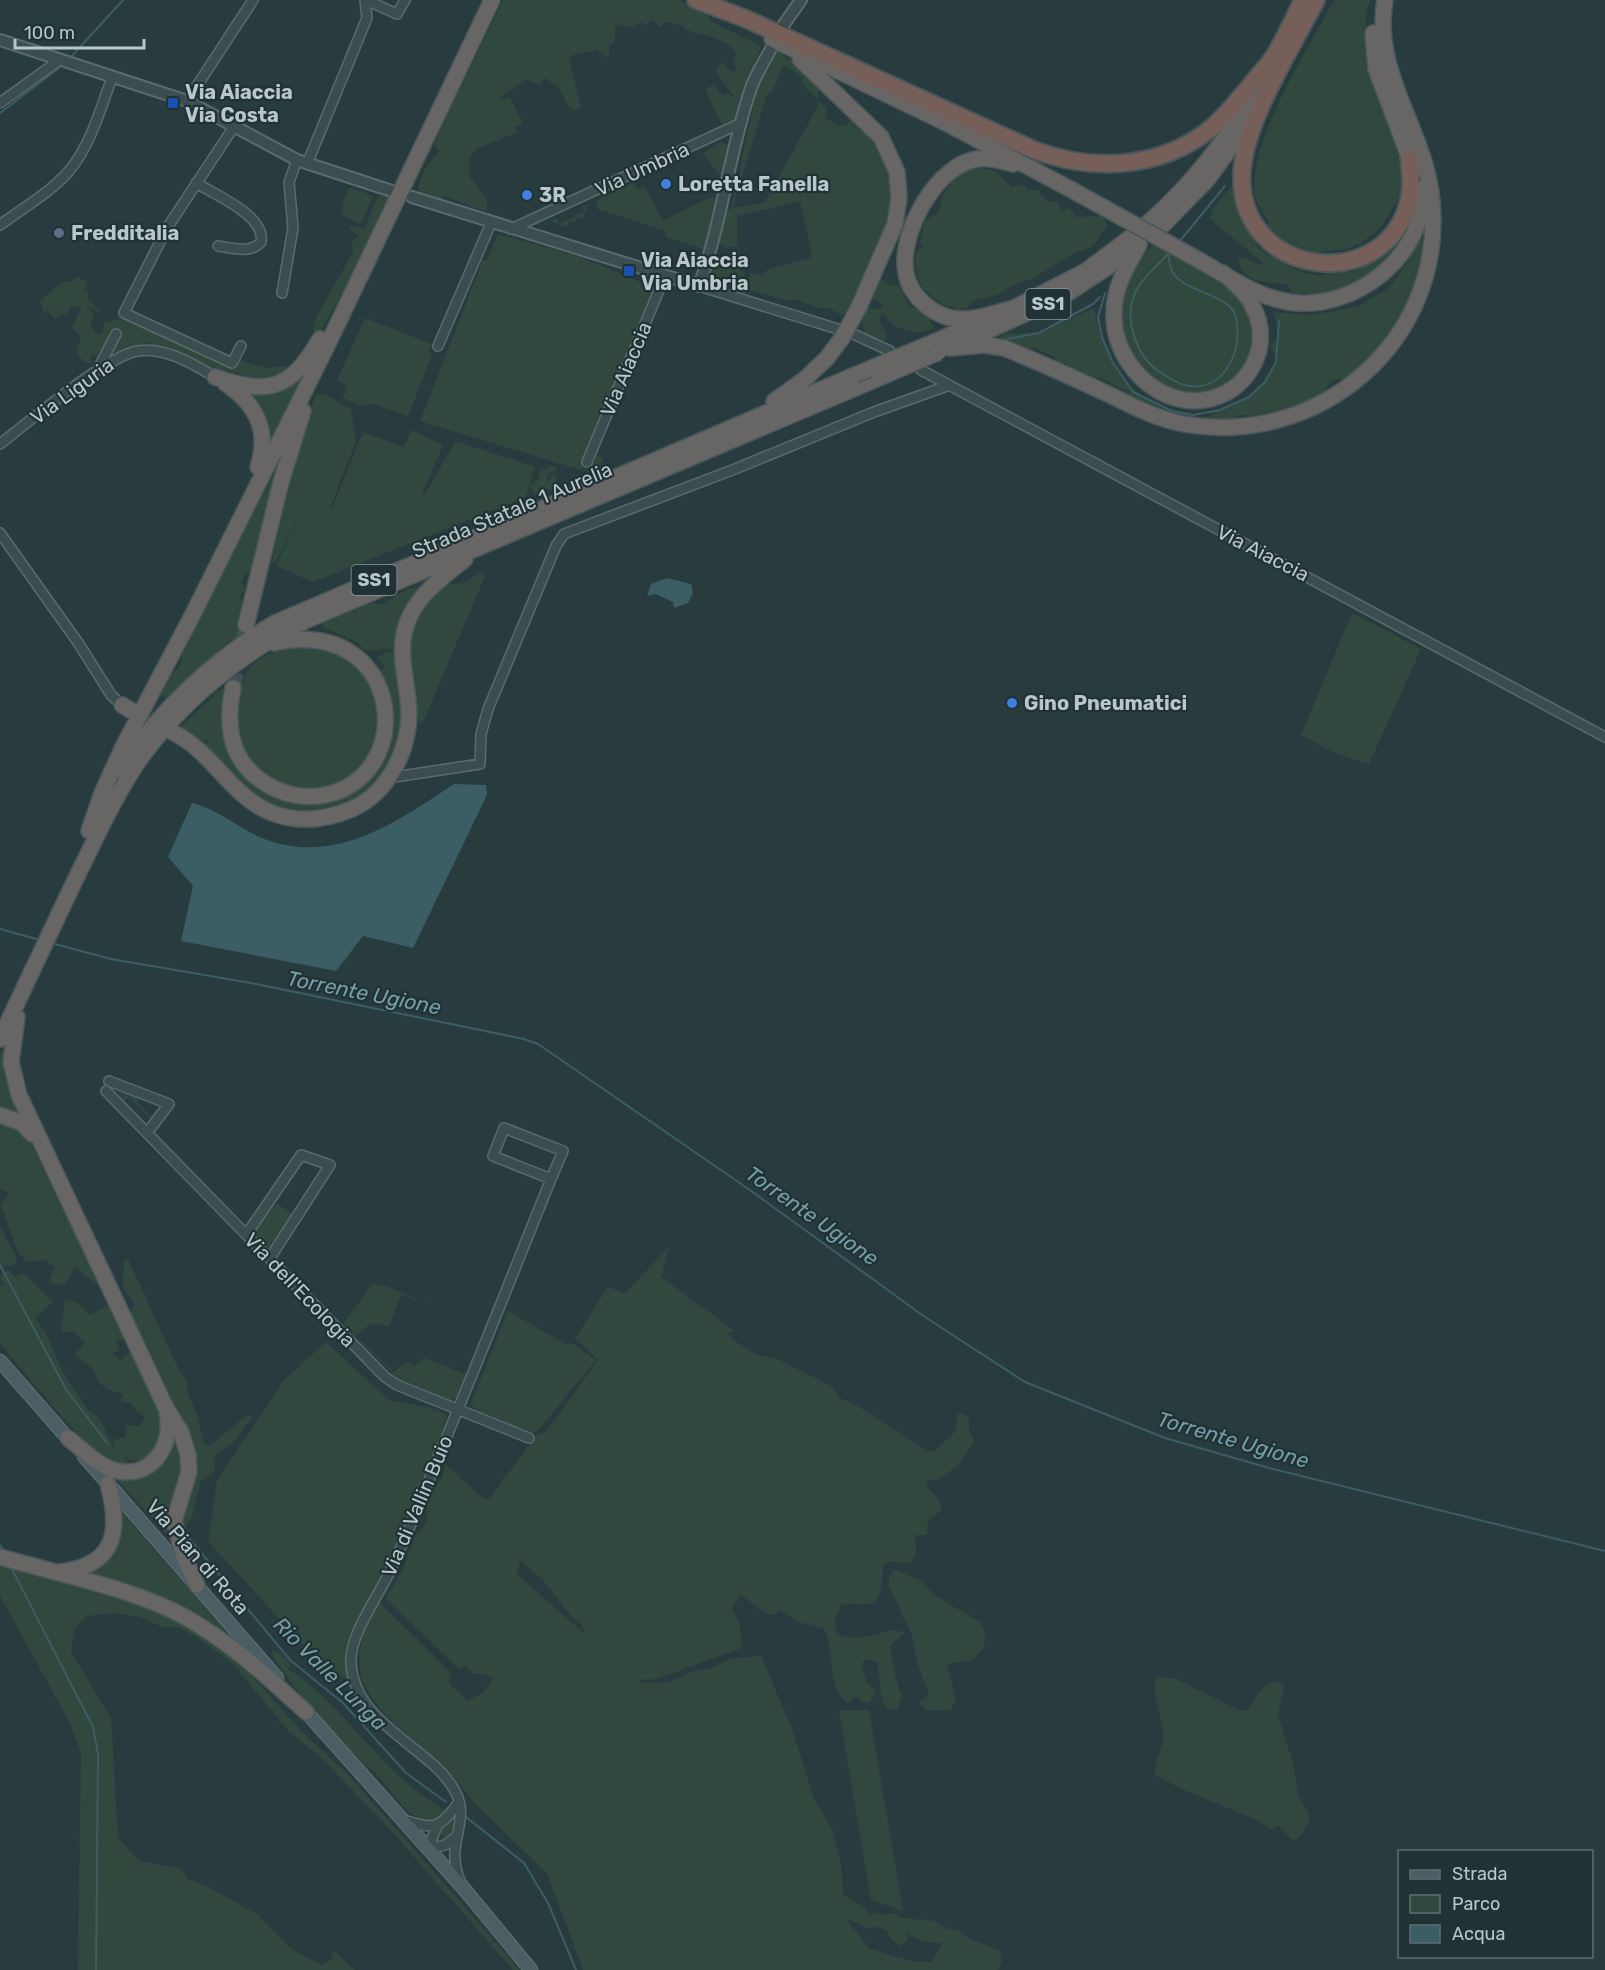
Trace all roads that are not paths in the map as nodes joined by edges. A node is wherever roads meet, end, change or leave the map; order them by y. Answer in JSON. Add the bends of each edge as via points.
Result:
{"nodes":[{"id":1,"x":253,"y":0,"type":"edge"},
{"id":2,"x":365,"y":0,"type":"edge"},
{"id":3,"x":405,"y":0,"type":"edge"},
{"id":4,"x":480,"y":0,"type":"edge"},
{"id":5,"x":492,"y":0,"type":"edge"},
{"id":6,"x":695,"y":0,"type":"edge"},
{"id":7,"x":801,"y":0,"type":"edge"},
{"id":8,"x":1303,"y":0,"type":"edge"},
{"id":9,"x":1316,"y":0,"type":"edge"},
{"id":10,"x":1377,"y":0,"type":"edge"},
{"id":11,"x":1385,"y":0,"type":"edge"},
{"id":12,"x":782,"y":27,"type":"dead end"},
{"id":13,"x":0,"y":40,"type":"edge"},
{"id":14,"x":771,"y":43,"type":"junction"},
{"id":15,"x":1275,"y":54,"type":"junction"},
{"id":16,"x":58,"y":61,"type":"junction"},
{"id":17,"x":460,"y":68,"type":"junction"},
{"id":18,"x":112,"y":78,"type":"junction"},
{"id":19,"x":1270,"y":89,"type":"junction"},
{"id":20,"x":188,"y":101,"type":"junction"},
{"id":21,"x":0,"y":103,"type":"edge"},
{"id":22,"x":741,"y":123,"type":"junction"},
{"id":23,"x":235,"y":125,"type":"junction"},
{"id":24,"x":1415,"y":156,"type":"junction"},
{"id":25,"x":302,"y":162,"type":"junction"},
{"id":26,"x":1036,"y":171,"type":"junction"},
{"id":27,"x":196,"y":183,"type":"junction"},
{"id":28,"x":392,"y":191,"type":"dead end"},
{"id":29,"x":412,"y":197,"type":"dead end"},
{"id":30,"x":491,"y":223,"type":"junction"},
{"id":31,"x":0,"y":225,"type":"edge"},
{"id":32,"x":511,"y":229,"type":"junction"},
{"id":33,"x":1145,"y":234,"type":"junction"},
{"id":34,"x":218,"y":246,"type":"dead end"},
{"id":35,"x":1223,"y":273,"type":"junction"},
{"id":36,"x":665,"y":276,"type":"junction"},
{"id":37,"x":356,"y":284,"type":"junction"},
{"id":38,"x":699,"y":286,"type":"junction"},
{"id":39,"x":282,"y":293,"type":"dead end"},
{"id":40,"x":1018,"y":307,"type":"junction"},
{"id":41,"x":841,"y":330,"type":"dead end"},
{"id":42,"x":851,"y":333,"type":"dead end"},
{"id":43,"x":116,"y":334,"type":"dead end"},
{"id":44,"x":241,"y":346,"type":"dead end"},
{"id":45,"x":438,"y":346,"type":"dead end"},
{"id":46,"x":326,"y":348,"type":"junction"},
{"id":47,"x":938,"y":348,"type":"junction"},
{"id":48,"x":890,"y":351,"type":"dead end"},
{"id":49,"x":921,"y":370,"type":"dead end"},
{"id":50,"x":96,"y":373,"type":"junction"},
{"id":51,"x":215,"y":377,"type":"junction"},
{"id":52,"x":947,"y":386,"type":"junction"},
{"id":53,"x":734,"y":427,"type":"junction"},
{"id":54,"x":0,"y":444,"type":"edge"},
{"id":55,"x":587,"y":462,"type":"dead end"},
{"id":56,"x":242,"y":514,"type":"junction"},
{"id":57,"x":0,"y":533,"type":"edge"},
{"id":58,"x":479,"y":547,"type":"junction"},
{"id":59,"x":246,"y":625,"type":"tunnel mouth"},
{"id":60,"x":259,"y":646,"type":"junction"},
{"id":61,"x":233,"y":688,"type":"tunnel mouth"},
{"id":62,"x":128,"y":709,"type":"dead end"},
{"id":63,"x":174,"y":733,"type":"dead end"},
{"id":64,"x":1605,"y":737,"type":"edge"},
{"id":65,"x":388,"y":778,"type":"junction"},
{"id":66,"x":89,"y":831,"type":"junction"},
{"id":67,"x":59,"y":904,"type":"junction"},
{"id":68,"x":30,"y":965,"type":"junction"},
{"id":69,"x":25,"y":987,"type":"junction"},
{"id":70,"x":0,"y":1017,"type":"edge"},
{"id":71,"x":0,"y":1038,"type":"edge"},
{"id":72,"x":109,"y":1081,"type":"dead end"},
{"id":73,"x":106,"y":1091,"type":"dead end"},
{"id":74,"x":0,"y":1115,"type":"edge"},
{"id":75,"x":147,"y":1133,"type":"junction"},
{"id":76,"x":46,"y":1155,"type":"junction"},
{"id":77,"x":551,"y":1179,"type":"junction"},
{"id":78,"x":246,"y":1235,"type":"junction"},
{"id":79,"x":270,"y":1258,"type":"junction"},
{"id":80,"x":0,"y":1360,"type":"edge"},
{"id":81,"x":166,"y":1408,"type":"junction"},
{"id":82,"x":458,"y":1410,"type":"junction"},
{"id":83,"x":68,"y":1438,"type":"junction"},
{"id":84,"x":529,"y":1438,"type":"dead end"},
{"id":85,"x":108,"y":1484,"type":"junction"},
{"id":86,"x":0,"y":1557,"type":"edge"},
{"id":87,"x":53,"y":1573,"type":"junction"},
{"id":88,"x":196,"y":1585,"type":"junction"},
{"id":89,"x":306,"y":1712,"type":"junction"},
{"id":90,"x":458,"y":1803,"type":"junction"},
{"id":91,"x":402,"y":1819,"type":"junction"},
{"id":92,"x":437,"y":1826,"type":"junction"},
{"id":93,"x":456,"y":1837,"type":"junction"},
{"id":94,"x":428,"y":1849,"type":"junction"},
{"id":95,"x":465,"y":1890,"type":"junction"},
{"id":96,"x":531,"y":1970,"type":"edge"}],
"edges":[{"from":1,"to":20,"type":"street"},
{"from":2,"to":3,"type":"street","via":[[397,14]]},
{"from":2,"to":25,"type":"street","via":[[367,18]]},
{"from":4,"to":17,"type":"highway"},
{"from":5,"to":17,"type":"highway"},
{"from":6,"to":14,"type":"highway"},
{"from":6,"to":15,"type":"highway","via":[[776,32],[1034,150],[1087,164],[1140,160],[1178,148],[1202,135],[1230,110]]},
{"from":7,"to":12,"type":"street"},
{"from":8,"to":15,"type":"highway"},
{"from":9,"to":19,"type":"highway"},
{"from":10,"to":24,"type":"highway","via":[[1373,36],[1376,69]]},
{"from":11,"to":24,"type":"highway","via":[[1382,31],[1386,64]]},
{"from":13,"to":16,"type":"street"},
{"from":14,"to":22,"type":"street"},
{"from":14,"to":26,"type":"highway","via":[[946,123]]},
{"from":14,"to":53,"type":"highway","bridge":true,"via":[[798,57],[869,125],[895,164],[899,198],[895,224],[842,338],[827,358],[786,394]]},
{"from":15,"to":33,"type":"highway","name":"Strada Statale 1 Aurelia","number":"SS1","via":[[1223,142]]},
{"from":16,"to":18,"type":"street"},
{"from":16,"to":21,"type":"street"},
{"from":17,"to":37,"type":"highway"},
{"from":18,"to":20,"type":"street"},
{"from":18,"to":31,"type":"street","via":[[73,166]]},
{"from":19,"to":24,"type":"highway","via":[[1246,148],[1242,186],[1247,210],[1259,231],[1287,255],[1331,264],[1356,259],[1378,247],[1391,235],[1406,210]]},
{"from":19,"to":33,"type":"highway","name":"Strada Statale 1 Aurelia","number":"SS1","via":[[1226,156],[1186,202]]},
{"from":20,"to":23,"type":"street"},
{"from":22,"to":32,"type":"street","name":"Via Umbria"},
{"from":22,"to":38,"type":"street","via":[[711,253]]},
{"from":23,"to":25,"type":"street"},
{"from":23,"to":27,"type":"street"},
{"from":24,"to":35,"type":"highway","via":[[1417,207],[1406,245],[1372,282],[1350,294],[1307,303],[1276,299]]},
{"from":24,"to":47,"type":"highway","via":[[1430,184],[1432,229],[1429,261],[1415,304],[1393,343],[1371,368],[1346,389],[1309,410],[1263,425],[1239,428],[1182,424],[1154,416],[1004,348]]},
{"from":25,"to":28,"type":"street"},
{"from":25,"to":39,"type":"street","via":[[289,182],[293,228]]},
{"from":26,"to":35,"type":"highway","bridge":true},
{"from":26,"to":40,"type":"highway","via":[[979,158],[955,166],[931,190],[905,253],[909,283],[926,306],[941,315],[965,319]]},
{"from":27,"to":34,"type":"street","via":[[255,219],[261,230],[261,242],[255,247],[238,250]]},
{"from":27,"to":44,"type":"street","via":[[167,228],[124,313],[232,363]]},
{"from":29,"to":30,"type":"street"},
{"from":30,"to":32,"type":"street"},
{"from":30,"to":45,"type":"street"},
{"from":32,"to":36,"type":"street"},
{"from":33,"to":35,"type":"highway","via":[[1117,292],[1115,330],[1135,371],[1149,384],[1174,397],[1197,400],[1226,393],[1244,380],[1258,356],[1261,337],[1254,307]]},
{"from":33,"to":40,"type":"highway","name":"Strada Statale 1 Aurelia","number":"SS1"},
{"from":33,"to":47,"type":"highway","name":"Strada Statale 1 Aurelia","number":"SS1","via":[[1109,268],[1062,297]]},
{"from":36,"to":38,"type":"street"},
{"from":36,"to":55,"type":"street","name":"Via Aiaccia"},
{"from":37,"to":46,"type":"highway"},
{"from":37,"to":51,"type":"highway","via":[[291,378],[273,385],[252,386]]},
{"from":38,"to":41,"type":"street"},
{"from":40,"to":47,"type":"highway","name":"Strada Statale 1 Aurelia","number":"SS1"},
{"from":42,"to":48,"type":"street"},
{"from":43,"to":50,"type":"street"},
{"from":46,"to":56,"type":"highway"},
{"from":46,"to":59,"type":"highway","via":[[287,460]]},
{"from":47,"to":53,"type":"highway","name":"Strada Statale 1 Aurelia","number":"SS1","bridge":true,"via":[[855,375]]},
{"from":47,"to":58,"type":"highway","name":"Strada Statale 1 Aurelia","number":"SS1","bridge":true,"via":[[879,378]]},
{"from":49,"to":52,"type":"street","name":"Via Aiaccia"},
{"from":50,"to":51,"type":"street","name":"Via Liguria","via":[[117,358],[152,351],[178,358]]},
{"from":50,"to":54,"type":"street","name":"Via Liguria"},
{"from":51,"to":56,"type":"highway","via":[[249,403],[262,427],[263,450]]},
{"from":52,"to":64,"type":"street","name":"Via Aiaccia"},
{"from":52,"to":65,"type":"street","via":[[564,534],[551,556],[488,709],[480,764]]},
{"from":53,"to":66,"type":"highway","name":"Strada Statale 1 Aurelia","number":"SS1","via":[[311,606],[262,631],[208,671],[150,730],[119,772]]},
{"from":56,"to":66,"type":"highway","via":[[124,745]]},
{"from":57,"to":62,"type":"street","via":[[80,644],[111,695]]},
{"from":58,"to":60,"type":"highway","name":"Strada Statale 1 Aurelia","number":"SS1","via":[[307,620]]},
{"from":58,"to":65,"type":"highway","via":[[425,592],[409,619],[403,647],[408,731]]},
{"from":60,"to":61,"type":"highway","via":[[290,639],[318,639],[358,657],[376,680],[384,704],[384,734],[372,761],[356,780],[325,795],[297,796],[270,786],[246,767],[233,745],[229,723]]},
{"from":60,"to":67,"type":"highway","name":"Strada Statale 1 Aurelia","number":"SS1","via":[[182,711],[138,762]]},
{"from":63,"to":65,"type":"highway","via":[[199,750],[254,804],[290,818],[321,818],[345,812],[369,798]]},
{"from":66,"to":67,"type":"highway","name":"Strada Statale 1 Aurelia","number":"SS1"},
{"from":67,"to":68,"type":"highway","name":"Strada Statale 1 Aurelia","number":"SS1"},
{"from":68,"to":69,"type":"highway","name":"Strada Statale 1 Aurelia","number":"SS1"},
{"from":68,"to":70,"type":"highway","name":"Strada Statale 1 Aurelia","number":"SS1"},
{"from":69,"to":71,"type":"highway","name":"Strada Statale 1 Aurelia","number":"SS1"},
{"from":69,"to":76,"type":"highway","via":[[13,1032],[12,1071]]},
{"from":72,"to":75,"type":"street","via":[[169,1104]]},
{"from":73,"to":75,"type":"street","name":"Via dell'Ecologia"},
{"from":74,"to":76,"type":"highway","via":[[22,1123]]},
{"from":75,"to":78,"type":"street","name":"Via dell'Ecologia"},
{"from":76,"to":81,"type":"highway"},
{"from":77,"to":77,"type":"street","name":"Via di Vallin Buio","via":[[563,1151],[504,1128],[493,1156]]},
{"from":77,"to":82,"type":"street","name":"Via di Vallin Buio"},
{"from":78,"to":79,"type":"street","name":"Via dell'Ecologia"},
{"from":78,"to":79,"type":"street","via":[[301,1155],[330,1165]]},
{"from":79,"to":82,"type":"street","name":"Via dell'Ecologia","via":[[385,1377]]},
{"from":80,"to":83,"type":"main road","name":"Via Pian di Rota"},
{"from":81,"to":83,"type":"highway","via":[[166,1445],[153,1463],[140,1470],[112,1470]]},
{"from":81,"to":88,"type":"highway","via":[[189,1455],[189,1472],[174,1521]]},
{"from":82,"to":84,"type":"street","name":"Via dell'Ecologia"},
{"from":82,"to":90,"type":"street","name":"Via di Vallin Buio","via":[[391,1569],[354,1642],[351,1665],[361,1697],[391,1731],[451,1785]]},
{"from":83,"to":85,"type":"main road","name":"Via Pian di Rota"},
{"from":85,"to":87,"type":"highway","via":[[115,1522],[106,1551],[86,1566]]},
{"from":85,"to":88,"type":"main road","name":"Via Pian di Rota"},
{"from":86,"to":87,"type":"highway"},
{"from":87,"to":89,"type":"highway","via":[[148,1601],[186,1618],[256,1667]]},
{"from":88,"to":89,"type":"main road","name":"Via Pian di Rota"},
{"from":89,"to":91,"type":"main road","name":"Via Pian di Rota"},
{"from":90,"to":92,"type":"street"},
{"from":90,"to":93,"type":"street","via":[[461,1816]]},
{"from":91,"to":92,"type":"street","via":[[425,1827]]},
{"from":91,"to":94,"type":"main road","name":"Via Pian di Rota"},
{"from":92,"to":94,"type":"street"},
{"from":93,"to":94,"type":"street","via":[[446,1845]]},
{"from":93,"to":95,"type":"street","via":[[454,1862]]},
{"from":94,"to":95,"type":"main road","name":"Via Pian di Rota"},
{"from":95,"to":96,"type":"main road","name":"Via Pian di Rota"}]}
